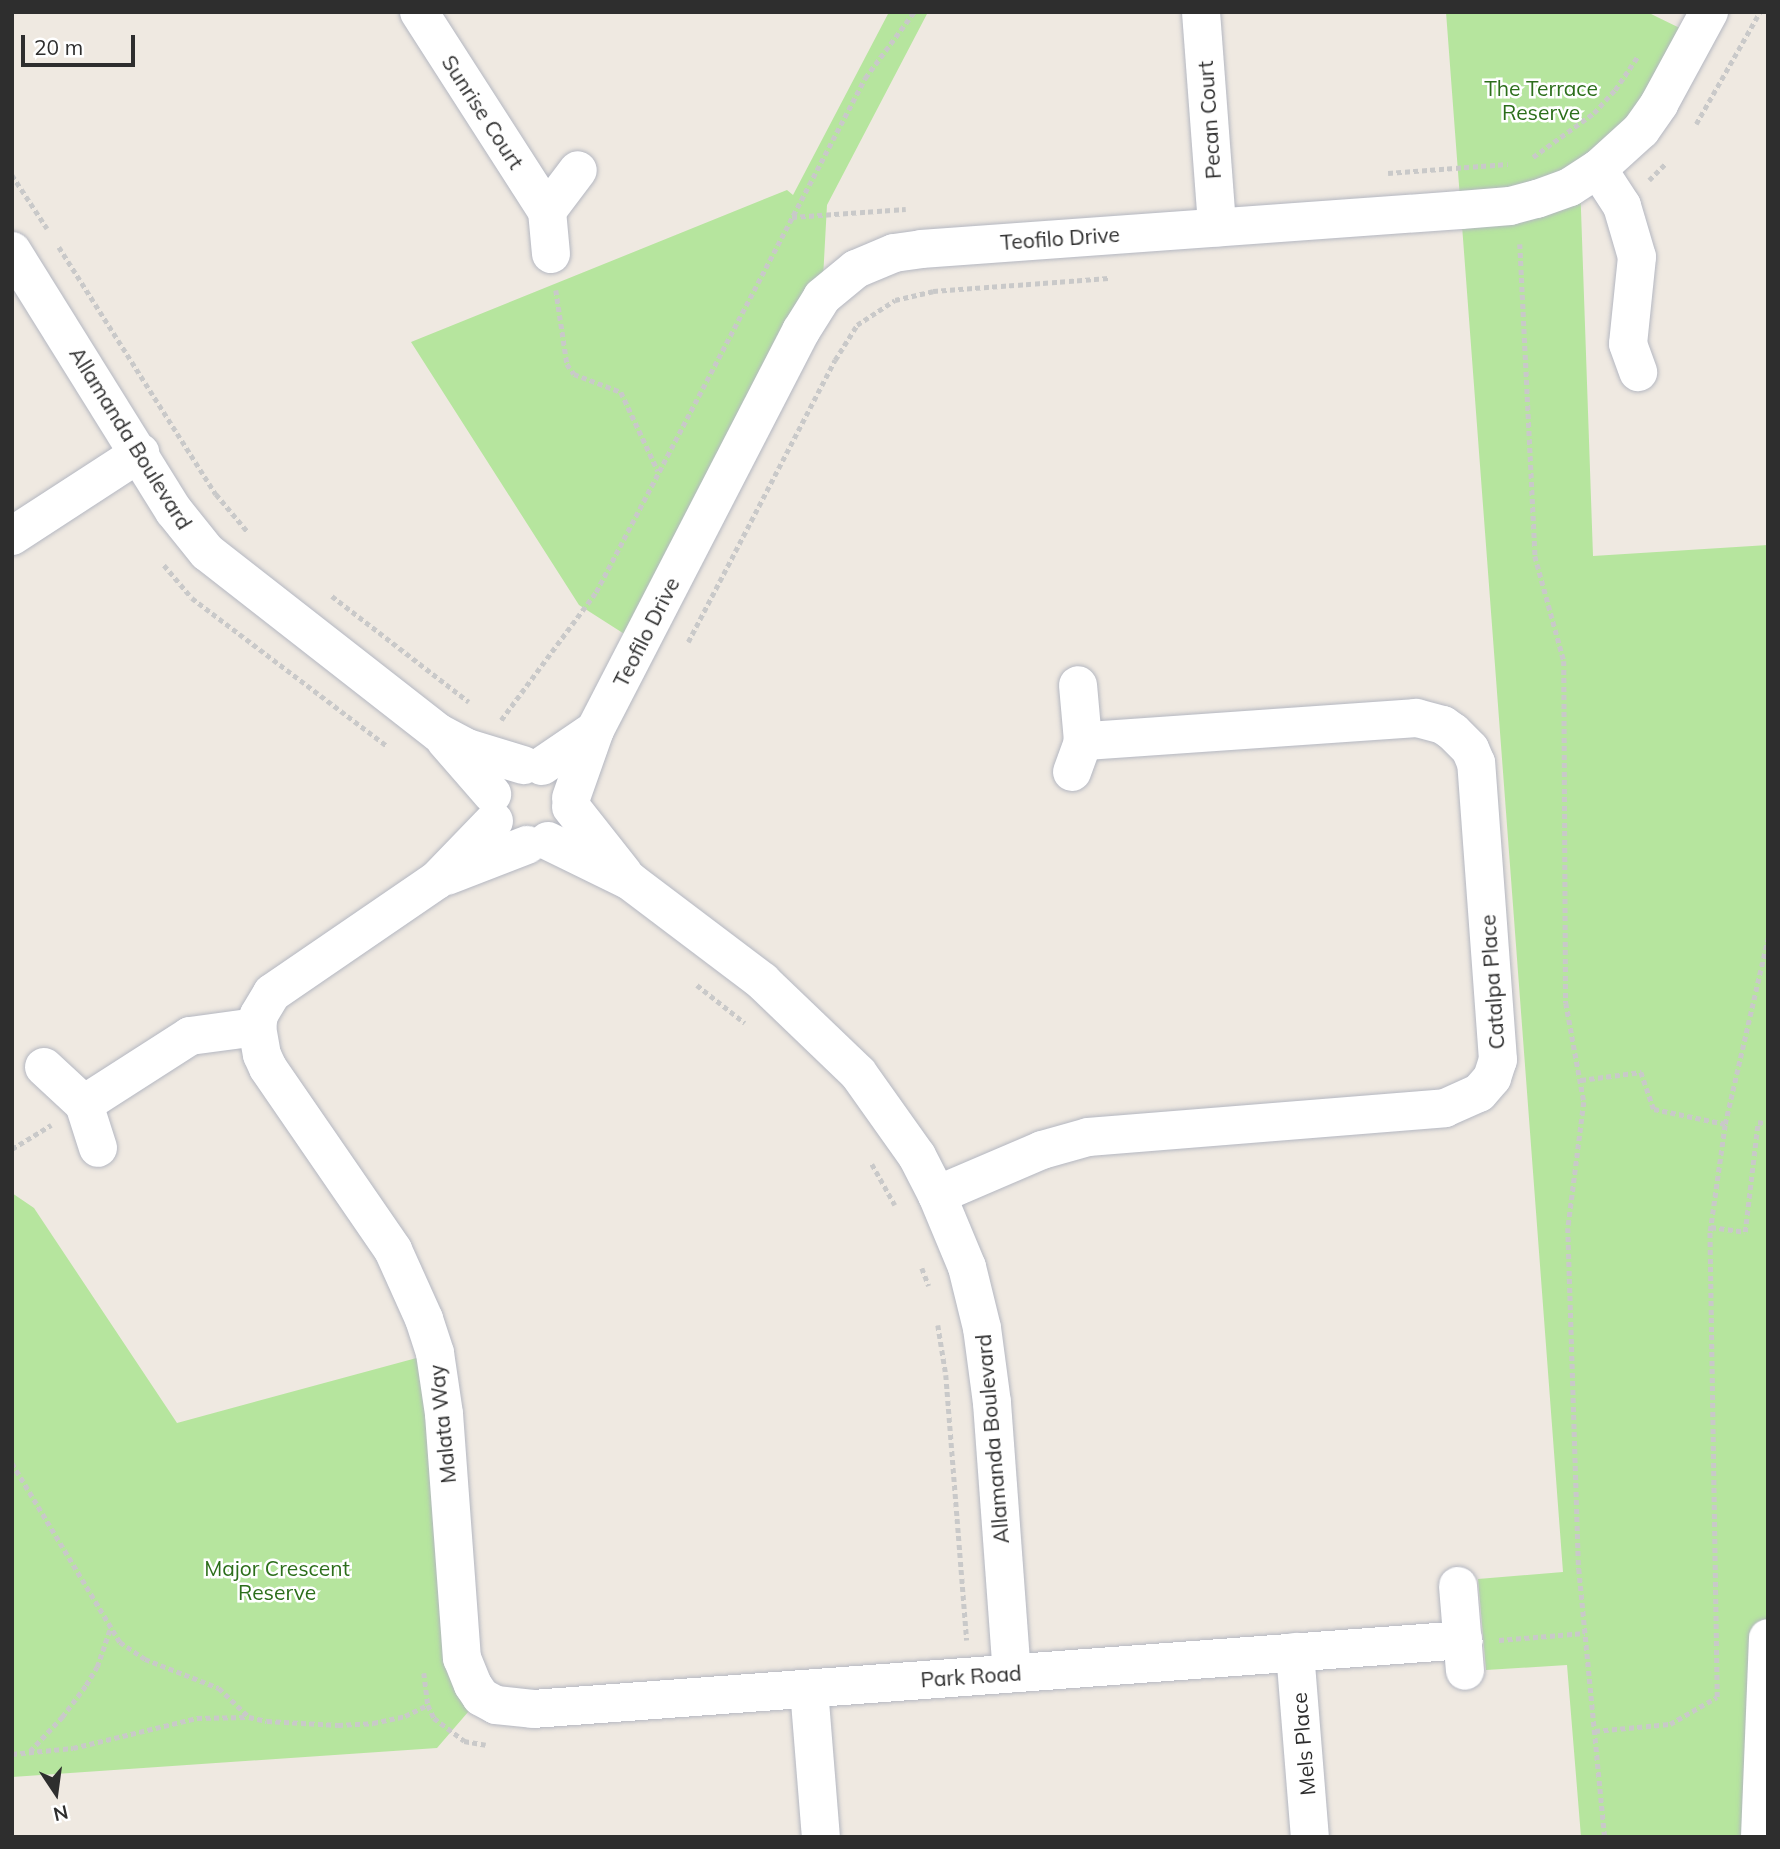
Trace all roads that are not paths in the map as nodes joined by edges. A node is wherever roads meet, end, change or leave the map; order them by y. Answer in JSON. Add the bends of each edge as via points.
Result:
{"nodes":[{"id":1,"x":419,"y":12,"type":"edge"},
{"id":2,"x":1201,"y":12,"type":"edge"},
{"id":3,"x":1709,"y":12,"type":"edge"},
{"id":4,"x":1598,"y":169,"type":"junction"},
{"id":5,"x":578,"y":170,"type":"dead end"},
{"id":6,"x":547,"y":211,"type":"junction"},
{"id":7,"x":1217,"y":227,"type":"junction"},
{"id":8,"x":12,"y":251,"type":"edge"},
{"id":9,"x":551,"y":254,"type":"road end"},
{"id":10,"x":1638,"y":372,"type":"dead end"},
{"id":11,"x":140,"y":453,"type":"junction"},
{"id":12,"x":12,"y":536,"type":"edge"},
{"id":13,"x":1077,"y":685,"type":"dead end"},
{"id":14,"x":595,"y":730,"type":"junction"},
{"id":15,"x":439,"y":733,"type":"junction"},
{"id":16,"x":532,"y":766,"type":"junction"},
{"id":17,"x":571,"y":802,"type":"junction"},
{"id":18,"x":493,"y":808,"type":"junction"},
{"id":19,"x":537,"y":843,"type":"junction"},
{"id":20,"x":437,"y":880,"type":"junction"},
{"id":21,"x":630,"y":881,"type":"junction"},
{"id":22,"x":257,"y":1027,"type":"junction"},
{"id":23,"x":44,"y":1068,"type":"dead end"},
{"id":24,"x":84,"y":1104,"type":"junction"},
{"id":25,"x":98,"y":1148,"type":"dead end"},
{"id":26,"x":937,"y":1195,"type":"junction"},
{"id":27,"x":1458,"y":1586,"type":"dead end"},
{"id":28,"x":1768,"y":1638,"type":"edge"},
{"id":29,"x":1295,"y":1652,"type":"junction"},
{"id":30,"x":1012,"y":1673,"type":"junction"},
{"id":31,"x":809,"y":1689,"type":"junction"},
{"id":32,"x":481,"y":1697,"type":"joint"},
{"id":33,"x":821,"y":1837,"type":"edge"},
{"id":34,"x":1310,"y":1837,"type":"edge"},
{"id":35,"x":1760,"y":1837,"type":"edge"}],
"edges":[{"from":1,"to":6,"type":"street","name":"Sunrise Court"},
{"from":2,"to":7,"type":"street","name":"Pecan Court"},
{"from":3,"to":4,"type":"street","name":"Teofilo Drive","via":[[1647,121]]},
{"from":4,"to":7,"type":"street","name":"Teofilo Drive","via":[[1570,187],[1510,206]]},
{"from":4,"to":10,"type":"street","via":[[1622,206],[1637,257],[1628,344]]},
{"from":5,"to":6,"type":"street"},
{"from":6,"to":9,"type":"street","name":"Sunrise Court"},
{"from":7,"to":14,"type":"street","name":"Teofilo Drive","via":[[921,248],[876,260],[838,282],[822,297],[801,331]]},
{"from":8,"to":11,"type":"street","name":"Allamanda Boulevard"},
{"from":11,"to":12,"type":"street"},
{"from":11,"to":15,"type":"street","name":"Allamanda Boulevard","via":[[174,511],[206,552]]},
{"from":13,"to":26,"type":"street","name":"Catalpa Place","via":[[1078,756],[1416,718],[1443,724],[1453,732],[1470,749],[1476,763],[1498,1060],[1492,1078],[1479,1093],[1446,1108],[1088,1137],[1042,1150]]},
{"from":14,"to":16,"type":"street","name":"Teofilo Drive"},
{"from":14,"to":17,"type":"street","name":"Teofilo Drive"},
{"from":15,"to":16,"type":"street","name":"Allamanda Boulevard","via":[[467,748]]},
{"from":15,"to":18,"type":"street","name":"Allamanda Boulevard"},
{"from":16,"to":17,"type":"street","via":[[564,782]]},
{"from":16,"to":18,"type":"street","via":[[503,775]]},
{"from":17,"to":19,"type":"street","via":[[564,827]]},
{"from":17,"to":21,"type":"street","name":"Allamanda Boulevard"},
{"from":18,"to":19,"type":"street","via":[[507,837]]},
{"from":18,"to":20,"type":"street"},
{"from":19,"to":20,"type":"street"},
{"from":19,"to":21,"type":"street","name":"Allamanda Boulevard"},
{"from":20,"to":22,"type":"street","via":[[285,982],[263,1004]]},
{"from":21,"to":26,"type":"street","name":"Allamanda Boulevard","via":[[762,981],[843,1057],[904,1135]]},
{"from":22,"to":24,"type":"street","via":[[190,1036]]},
{"from":22,"to":32,"type":"street","name":"Malata Way","via":[[268,1068],[393,1250],[424,1319],[435,1353],[444,1414],[462,1658]]},
{"from":23,"to":24,"type":"street"},
{"from":24,"to":25,"type":"street"},
{"from":26,"to":30,"type":"street","name":"Allamanda Boulevard","via":[[967,1267],[987,1358]]},
{"from":27,"to":29,"type":"street","name":"Park Road","via":[[1464,1652]]},
{"from":28,"to":35,"type":"street"},
{"from":29,"to":30,"type":"street","name":"Park Road"},
{"from":29,"to":34,"type":"street","name":"Mels Place"},
{"from":30,"to":31,"type":"street","name":"Park Road"},
{"from":31,"to":32,"type":"street","name":"Park Road","via":[[533,1709]]},
{"from":31,"to":33,"type":"street"}]}
